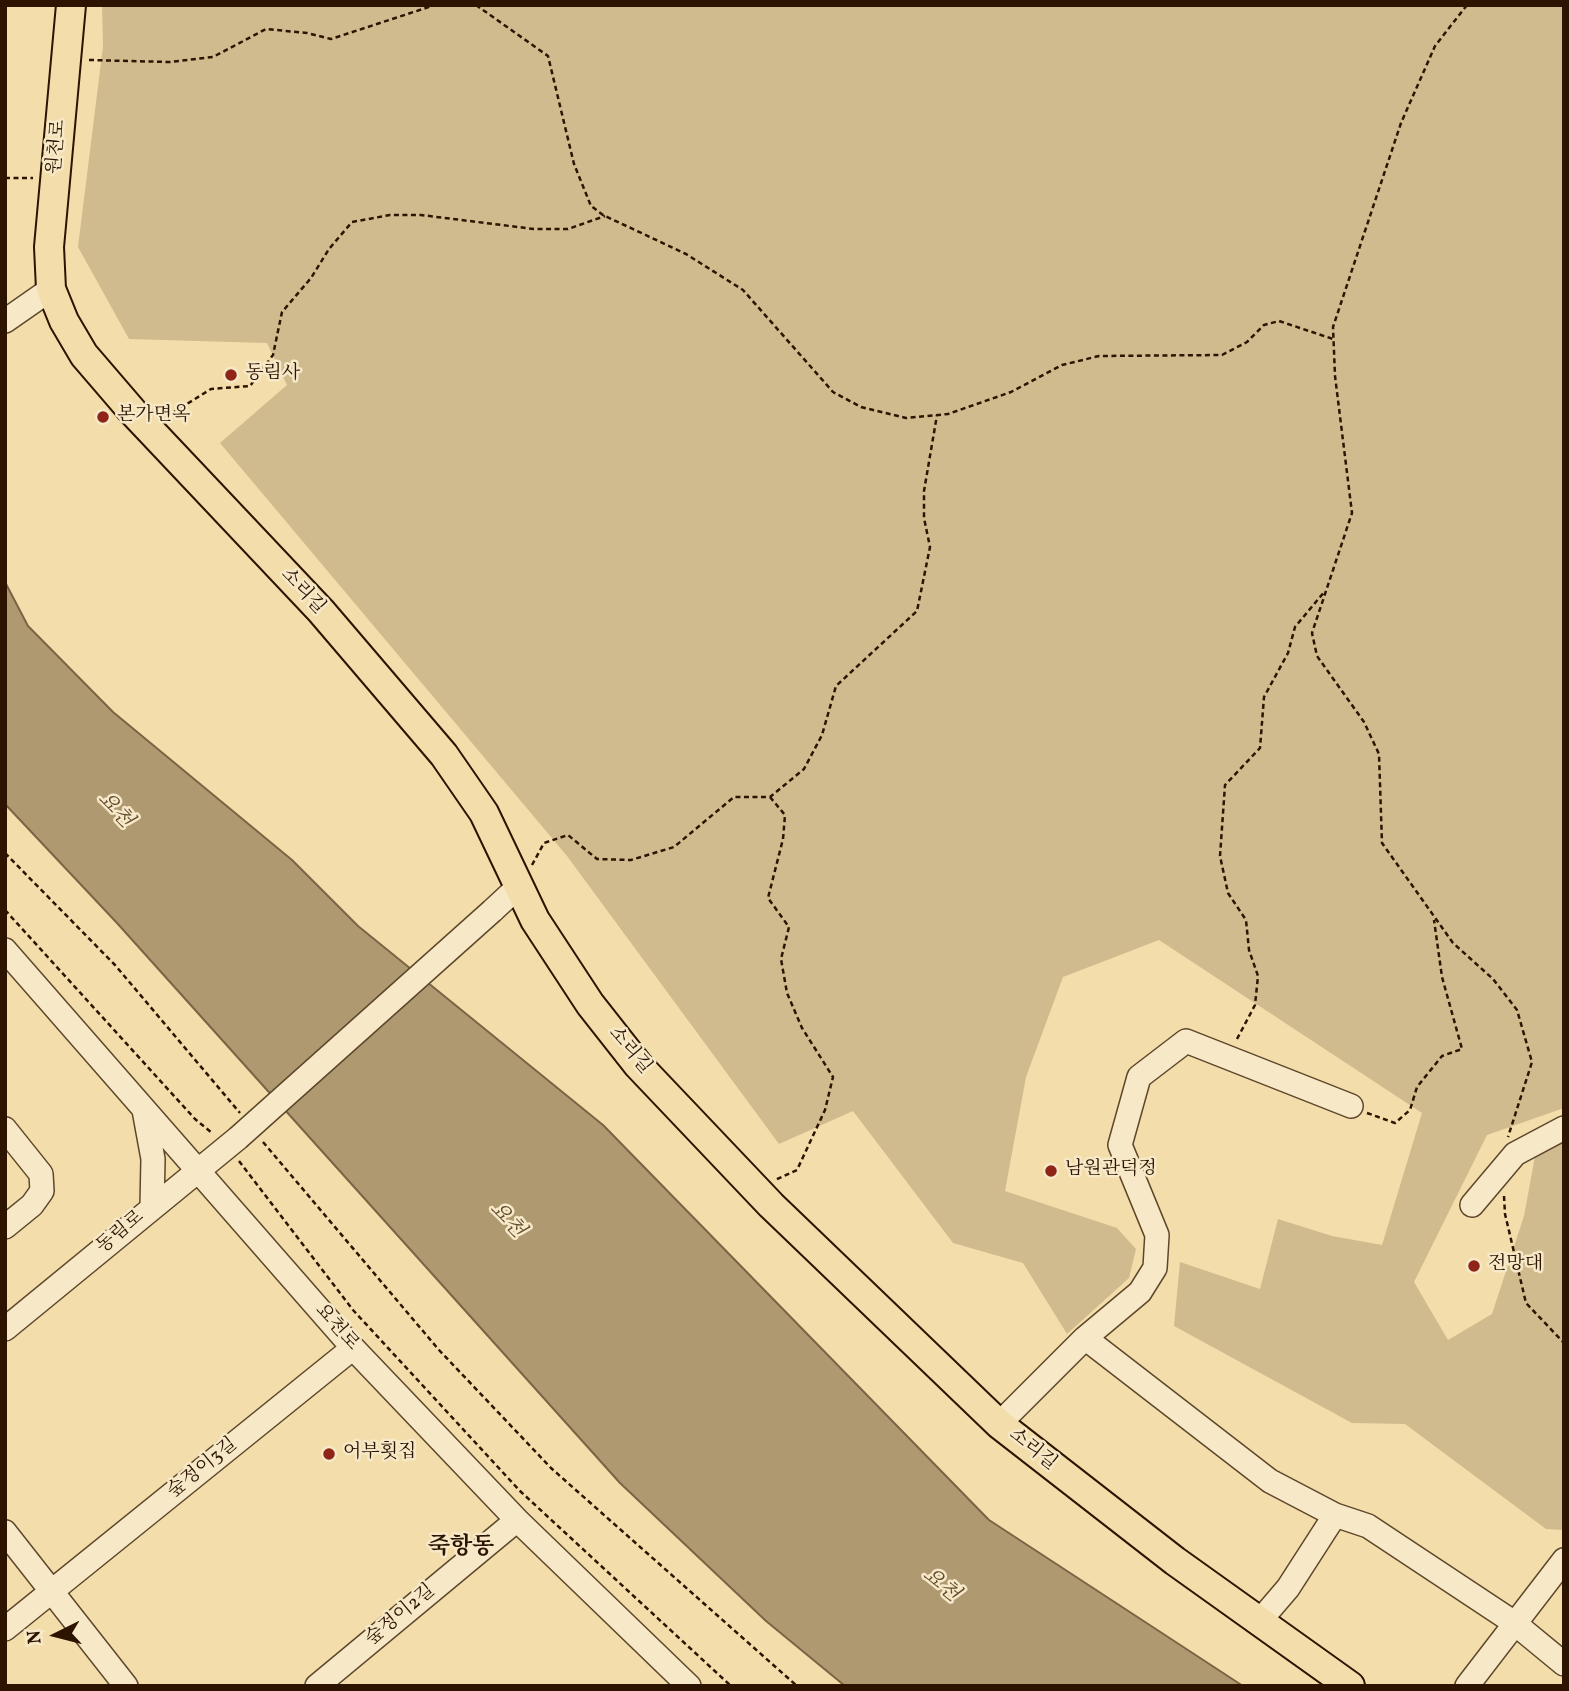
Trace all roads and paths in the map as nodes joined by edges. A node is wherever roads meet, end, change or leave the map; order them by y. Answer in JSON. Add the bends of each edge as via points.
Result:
{"nodes":[{"id":1,"x":71,"y":5,"type":"edge"},
{"id":2,"x":435,"y":5,"type":"edge"},
{"id":3,"x":476,"y":5,"type":"edge"},
{"id":4,"x":1467,"y":5,"type":"edge"},
{"id":5,"x":66,"y":58,"type":"junction"},
{"id":6,"x":20,"y":177,"type":"dead end"},
{"id":7,"x":5,"y":178,"type":"edge"},
{"id":8,"x":605,"y":216,"type":"junction"},
{"id":9,"x":51,"y":289,"type":"junction"},
{"id":10,"x":5,"y":320,"type":"edge"},
{"id":11,"x":1333,"y":339,"type":"junction"},
{"id":12,"x":937,"y":415,"type":"junction"},
{"id":13,"x":148,"y":428,"type":"junction"},
{"id":14,"x":1328,"y":587,"type":"junction"},
{"id":15,"x":770,"y":797,"type":"junction"},
{"id":16,"x":5,"y":853,"type":"edge"},
{"id":17,"x":519,"y":886,"type":"junction"},
{"id":18,"x":5,"y":909,"type":"edge"},
{"id":19,"x":1433,"y":916,"type":"junction"},
{"id":20,"x":5,"y":950,"type":"edge"},
{"id":21,"x":1226,"y":1057,"type":"junction"},
{"id":22,"x":1352,"y":1106,"type":"joint"},
{"id":23,"x":144,"y":1107,"type":"junction"},
{"id":24,"x":1564,"y":1128,"type":"edge"},
{"id":25,"x":5,"y":1129,"type":"edge"},
{"id":26,"x":242,"y":1134,"type":"junction"},
{"id":27,"x":1503,"y":1169,"type":"junction"},
{"id":28,"x":197,"y":1172,"type":"junction"},
{"id":29,"x":762,"y":1196,"type":"junction"},
{"id":30,"x":1472,"y":1205,"type":"dead end"},
{"id":31,"x":152,"y":1208,"type":"junction"},
{"id":32,"x":5,"y":1227,"type":"edge"},
{"id":33,"x":8,"y":1321,"type":"edge"},
{"id":34,"x":1086,"y":1338,"type":"junction"},
{"id":35,"x":1564,"y":1343,"type":"edge"},
{"id":36,"x":353,"y":1348,"type":"junction"},
{"id":37,"x":999,"y":1424,"type":"junction"},
{"id":38,"x":1335,"y":1515,"type":"junction"},
{"id":39,"x":517,"y":1520,"type":"junction"},
{"id":40,"x":5,"y":1532,"type":"edge"},
{"id":41,"x":1564,"y":1560,"type":"edge"},
{"id":42,"x":54,"y":1591,"type":"junction"},
{"id":43,"x":1513,"y":1622,"type":"junction"},
{"id":44,"x":1258,"y":1623,"type":"junction"},
{"id":45,"x":5,"y":1629,"type":"edge"},
{"id":46,"x":1564,"y":1664,"type":"edge"},
{"id":47,"x":126,"y":1686,"type":"edge"},
{"id":48,"x":317,"y":1686,"type":"edge"},
{"id":49,"x":689,"y":1686,"type":"edge"},
{"id":50,"x":731,"y":1686,"type":"edge"},
{"id":51,"x":797,"y":1686,"type":"edge"},
{"id":52,"x":1350,"y":1686,"type":"edge"},
{"id":53,"x":1467,"y":1686,"type":"edge"}],
"edges":[{"from":1,"to":5,"type":"main road","name":"원천로"},
{"from":2,"to":5,"type":"path","via":[[331,39],[266,29],[213,57],[170,62]]},
{"from":3,"to":8,"type":"path","via":[[548,56],[574,164],[591,206]]},
{"from":4,"to":11,"type":"path","via":[[1435,47],[1401,123],[1333,327]]},
{"from":5,"to":9,"type":"main road","name":"원천로","via":[[49,247]]},
{"from":6,"to":7,"type":"path"},
{"from":8,"to":12,"type":"path","via":[[685,254],[743,290],[833,393],[861,407],[906,418]]},
{"from":8,"to":13,"type":"path","via":[[568,229],[421,215],[352,222],[282,312],[273,355],[250,386],[211,389]]},
{"from":9,"to":10,"type":"street"},
{"from":9,"to":13,"type":"main road","name":"소리길","via":[[84,355]]},
{"from":11,"to":12,"type":"path","via":[[1279,321],[1264,325],[1247,342],[1222,355],[1099,356],[1062,365],[1011,392]]},
{"from":11,"to":14,"type":"path","via":[[1352,513]]},
{"from":12,"to":15,"type":"path","via":[[924,491],[930,547],[917,611],[836,686],[822,735],[804,769]]},
{"from":13,"to":17,"type":"main road","name":"소리길","via":[[321,611],[444,755],[484,813]]},
{"from":14,"to":19,"type":"path","via":[[1312,633],[1317,656],[1364,722],[1379,754],[1382,843]]},
{"from":14,"to":21,"type":"path","via":[[1295,627],[1288,653],[1264,697],[1260,748],[1225,785],[1220,856],[1228,893],[1246,920],[1258,976],[1255,1005]]},
{"from":15,"to":17,"type":"path","via":[[734,797],[674,847],[631,860],[597,859],[568,835],[544,843]]},
{"from":15,"to":29,"type":"path","via":[[785,815],[768,898],[789,928],[781,959],[787,993],[802,1028],[833,1077],[825,1110],[797,1170],[771,1183]]},
{"from":16,"to":26,"type":"path","via":[[114,965]]},
{"from":17,"to":26,"type":"street","name":"동림로","bridge":true},
{"from":17,"to":29,"type":"main road","name":"소리길","via":[[559,958],[638,1065]]},
{"from":18,"to":26,"type":"path","via":[[195,1119]]},
{"from":19,"to":22,"type":"path","via":[[1462,1049],[1442,1056],[1417,1087],[1410,1110],[1395,1124]]},
{"from":19,"to":27,"type":"path","via":[[1517,1010],[1532,1062],[1502,1157]]},
{"from":20,"to":23,"type":"street","name":"요천로"},
{"from":21,"to":22,"type":"street"},
{"from":21,"to":34,"type":"street","via":[[1186,1041],[1139,1077],[1119,1145],[1157,1235],[1155,1268],[1140,1292]]},
{"from":23,"to":28,"type":"street","name":"요천로"},
{"from":23,"to":31,"type":"street","via":[[153,1159]]},
{"from":24,"to":27,"type":"street","via":[[1515,1154]]},
{"from":25,"to":32,"type":"street","via":[[41,1174],[42,1191]]},
{"from":26,"to":28,"type":"street","name":"동림로"},
{"from":26,"to":50,"type":"path","via":[[353,1310],[520,1492]]},
{"from":26,"to":51,"type":"path","via":[[551,1468]]},
{"from":27,"to":30,"type":"street"},
{"from":27,"to":35,"type":"path","via":[[1505,1214],[1526,1303]]},
{"from":28,"to":31,"type":"street","name":"동림로"},
{"from":28,"to":36,"type":"street","name":"요천로"},
{"from":29,"to":37,"type":"main road","name":"소리길"},
{"from":31,"to":33,"type":"street","name":"동림로"},
{"from":34,"to":37,"type":"street"},
{"from":34,"to":38,"type":"street","via":[[1270,1481]]},
{"from":36,"to":39,"type":"street","name":"요천로"},
{"from":36,"to":42,"type":"street","name":"숲정이3길"},
{"from":37,"to":44,"type":"main road","name":"소리길"},
{"from":38,"to":43,"type":"street","via":[[1368,1526]]},
{"from":38,"to":44,"type":"street","via":[[1288,1588]]},
{"from":39,"to":48,"type":"street","name":"숲정이2길"},
{"from":39,"to":49,"type":"street","name":"요천로"},
{"from":40,"to":42,"type":"street"},
{"from":41,"to":43,"type":"street"},
{"from":42,"to":45,"type":"street","name":"숲정이3길"},
{"from":42,"to":47,"type":"street"},
{"from":43,"to":46,"type":"street"},
{"from":43,"to":53,"type":"street"},
{"from":44,"to":52,"type":"main road","name":"소리길"}]}
